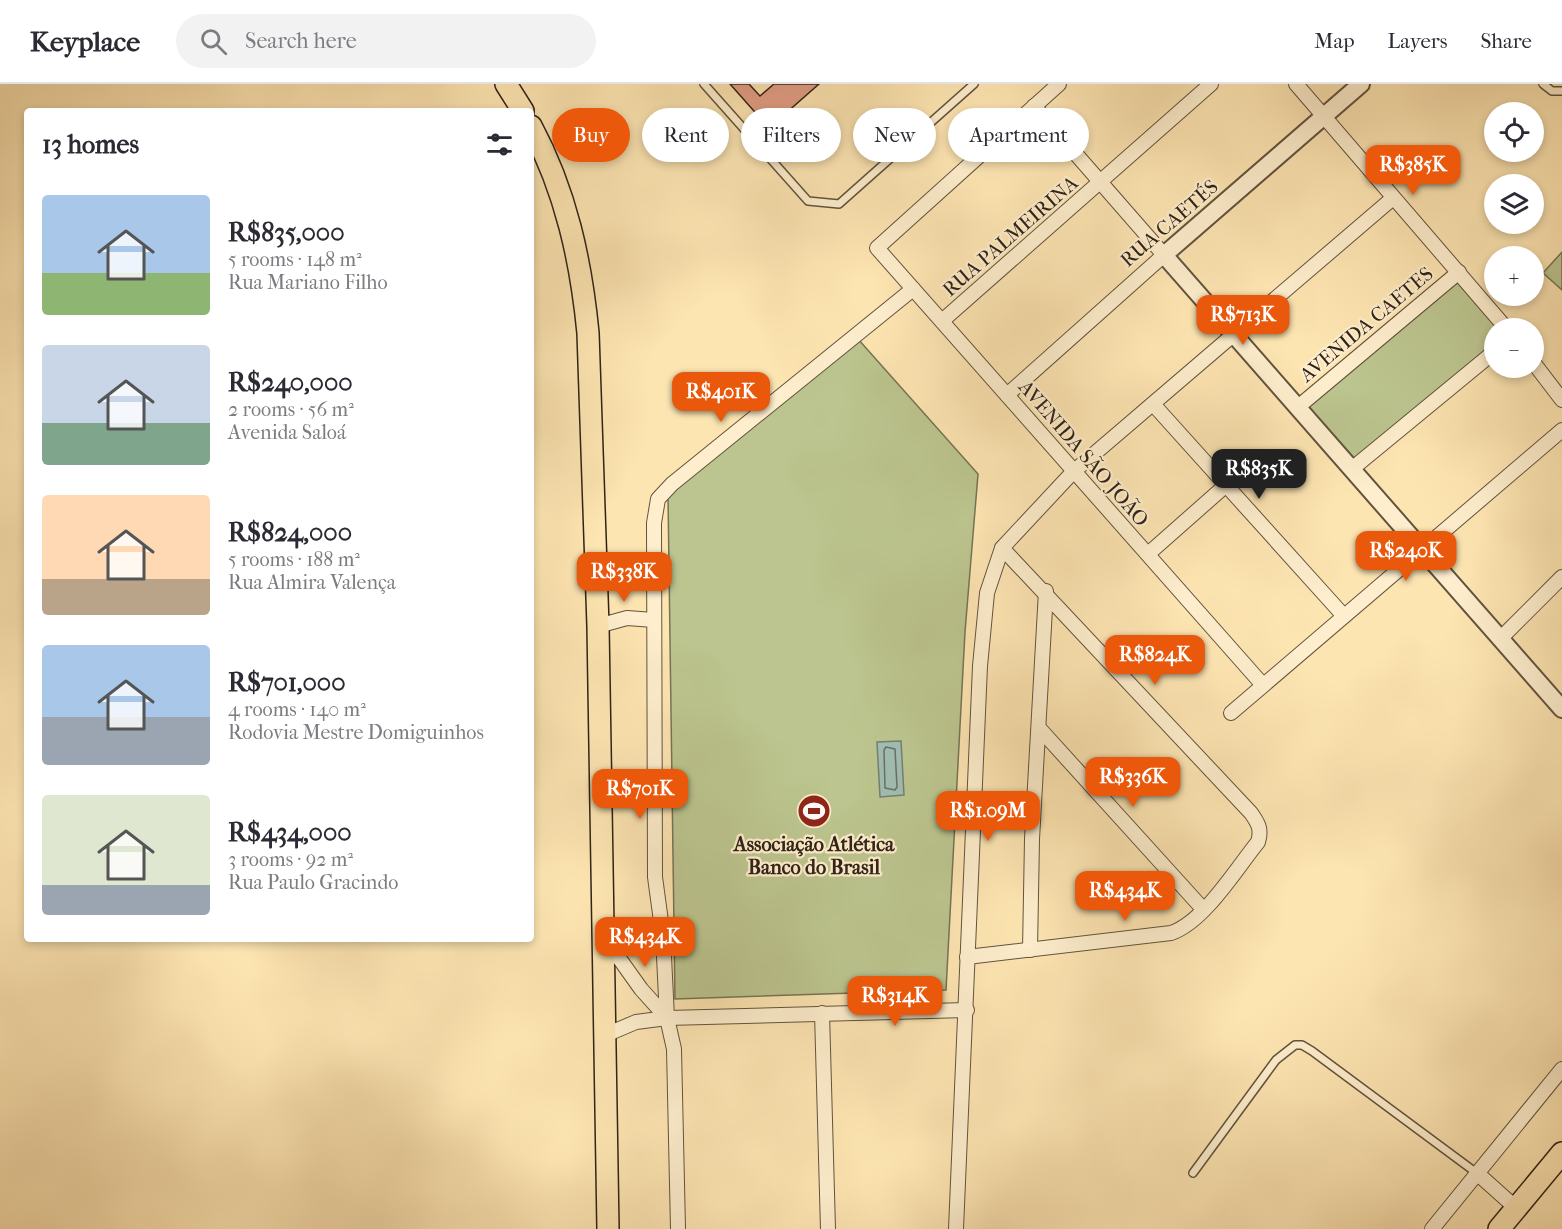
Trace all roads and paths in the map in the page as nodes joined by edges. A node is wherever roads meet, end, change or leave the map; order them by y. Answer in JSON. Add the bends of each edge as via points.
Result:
{"nodes":[{"id":1,"x":506,"y":84,"type":"edge"},
{"id":2,"x":704,"y":84,"type":"edge"},
{"id":3,"x":1059,"y":84,"type":"edge"},
{"id":4,"x":1211,"y":84,"type":"edge"},
{"id":5,"x":1296,"y":84,"type":"edge"},
{"id":6,"x":1361,"y":84,"type":"edge"},
{"id":7,"x":1543,"y":84,"type":"edge"},
{"id":8,"x":970,"y":85,"type":"edge"},
{"id":9,"x":1562,"y":91,"type":"edge"},
{"id":10,"x":1034,"y":106,"type":"junction"},
{"id":11,"x":521,"y":108,"type":"edge"},
{"id":12,"x":1323,"y":116,"type":"junction"},
{"id":13,"x":534,"y":132,"type":"edge"},
{"id":14,"x":1100,"y":183,"type":"junction"},
{"id":15,"x":1393,"y":198,"type":"junction"},
{"id":16,"x":1164,"y":255,"type":"junction"},
{"id":17,"x":1459,"y":272,"type":"junction"},
{"id":18,"x":913,"y":289,"type":"junction"},
{"id":19,"x":1498,"y":318,"type":"edge"},
{"id":20,"x":942,"y":321,"type":"junction"},
{"id":21,"x":1233,"y":334,"type":"junction"},
{"id":22,"x":1484,"y":360,"type":"edge"},
{"id":23,"x":1544,"y":376,"type":"edge"},
{"id":24,"x":1007,"y":395,"type":"junction"},
{"id":25,"x":1562,"y":400,"type":"edge"},
{"id":26,"x":1153,"y":404,"type":"junction"},
{"id":27,"x":1298,"y":407,"type":"junction"},
{"id":28,"x":1562,"y":429,"type":"edge"},
{"id":29,"x":1353,"y":468,"type":"junction"},
{"id":30,"x":1073,"y":472,"type":"junction"},
{"id":31,"x":1225,"y":486,"type":"junction"},
{"id":32,"x":1002,"y":548,"type":"junction"},
{"id":33,"x":1420,"y":549,"type":"junction"},
{"id":34,"x":1148,"y":554,"type":"junction"},
{"id":35,"x":1562,"y":577,"type":"edge"},
{"id":36,"x":1046,"y":591,"type":"junction"},
{"id":37,"x":1343,"y":615,"type":"junction"},
{"id":38,"x":654,"y":620,"type":"junction"},
{"id":39,"x":597,"y":626,"type":"junction"},
{"id":40,"x":1500,"y":639,"type":"junction"},
{"id":41,"x":1262,"y":684,"type":"junction"},
{"id":42,"x":1562,"y":709,"type":"edge"},
{"id":43,"x":1231,"y":713,"type":"dead end"},
{"id":44,"x":1039,"y":728,"type":"junction"},
{"id":45,"x":1203,"y":909,"type":"junction"},
{"id":46,"x":602,"y":934,"type":"junction"},
{"id":47,"x":1030,"y":950,"type":"junction"},
{"id":48,"x":967,"y":957,"type":"junction"},
{"id":49,"x":967,"y":1010,"type":"junction"},
{"id":50,"x":822,"y":1013,"type":"junction"},
{"id":51,"x":667,"y":1018,"type":"junction"},
{"id":52,"x":603,"y":1036,"type":"junction"},
{"id":53,"x":1562,"y":1069,"type":"edge"},
{"id":54,"x":1562,"y":1154,"type":"edge"},
{"id":55,"x":1193,"y":1173,"type":"dead end"},
{"id":56,"x":1478,"y":1174,"type":"junction"},
{"id":57,"x":1516,"y":1208,"type":"junction"},
{"id":58,"x":608,"y":1224,"type":"edge"},
{"id":59,"x":678,"y":1229,"type":"edge"},
{"id":60,"x":828,"y":1229,"type":"edge"},
{"id":61,"x":956,"y":1229,"type":"edge"},
{"id":62,"x":1432,"y":1229,"type":"edge"},
{"id":63,"x":1499,"y":1229,"type":"edge"}],
"edges":[{"from":1,"to":11,"type":"main road"},
{"from":2,"to":8,"type":"lane","via":[[808,201],[839,204]]},
{"from":3,"to":10,"type":"street"},
{"from":4,"to":14,"type":"street","name":"RUA PALMEIRINA"},
{"from":5,"to":12,"type":"street"},
{"from":6,"to":12,"type":"street","name":"RUA CAETÉS"},
{"from":7,"to":9,"type":"lane","via":[[1552,91]]},
{"from":10,"to":14,"type":"street"},
{"from":10,"to":18,"type":"street","name":"AVENIDA SÃO JOÃO","via":[[877,248]]},
{"from":12,"to":15,"type":"street"},
{"from":12,"to":16,"type":"street","name":"RUA CAETÉS"},
{"from":13,"to":39,"type":"main road","via":[[562,198],[584,287]]},
{"from":14,"to":16,"type":"street"},
{"from":14,"to":20,"type":"street","name":"RUA PALMEIRINA"},
{"from":15,"to":17,"type":"street"},
{"from":15,"to":21,"type":"street"},
{"from":16,"to":21,"type":"street"},
{"from":16,"to":24,"type":"street","name":"RUA CAETÉS"},
{"from":17,"to":19,"type":"street"},
{"from":17,"to":27,"type":"street","name":"AVENIDA CAETES"},
{"from":18,"to":20,"type":"street","name":"AVENIDA SÃO JOÃO"},
{"from":18,"to":38,"type":"street","via":[[660,495],[654,524]]},
{"from":20,"to":24,"type":"street","name":"AVENIDA SÃO JOÃO"},
{"from":21,"to":26,"type":"street"},
{"from":21,"to":27,"type":"street"},
{"from":22,"to":29,"type":"street"},
{"from":23,"to":25,"type":"street"},
{"from":24,"to":30,"type":"street","name":"AVENIDA SÃO JOÃO"},
{"from":26,"to":30,"type":"street"},
{"from":26,"to":31,"type":"street"},
{"from":27,"to":29,"type":"street"},
{"from":28,"to":33,"type":"street"},
{"from":29,"to":33,"type":"street"},
{"from":30,"to":32,"type":"street"},
{"from":30,"to":34,"type":"street","name":"AVENIDA SÃO JOÃO"},
{"from":31,"to":34,"type":"street"},
{"from":31,"to":37,"type":"street"},
{"from":32,"to":36,"type":"street"},
{"from":32,"to":48,"type":"street","via":[[987,593],[980,666]]},
{"from":33,"to":37,"type":"street"},
{"from":33,"to":40,"type":"street"},
{"from":34,"to":41,"type":"street","name":"AVENIDA SÃO JOÃO"},
{"from":35,"to":40,"type":"street"},
{"from":36,"to":44,"type":"street"},
{"from":36,"to":45,"type":"street","via":[[1260,826],[1258,842]]},
{"from":37,"to":41,"type":"street"},
{"from":38,"to":39,"type":"street","via":[[627,618]]},
{"from":38,"to":51,"type":"street","via":[[655,877]]},
{"from":39,"to":46,"type":"main road"},
{"from":40,"to":42,"type":"street"},
{"from":41,"to":43,"type":"street"},
{"from":44,"to":45,"type":"street"},
{"from":44,"to":47,"type":"street"},
{"from":45,"to":47,"type":"street","via":[[1183,929],[1171,933]]},
{"from":46,"to":51,"type":"street"},
{"from":46,"to":52,"type":"main road"},
{"from":47,"to":48,"type":"street"},
{"from":48,"to":49,"type":"street"},
{"from":49,"to":50,"type":"street"},
{"from":49,"to":61,"type":"street"},
{"from":50,"to":51,"type":"street"},
{"from":50,"to":60,"type":"street"},
{"from":51,"to":52,"type":"street","via":[[636,1022]]},
{"from":51,"to":59,"type":"street","via":[[674,1049]]},
{"from":52,"to":58,"type":"main road"},
{"from":53,"to":56,"type":"street"},
{"from":54,"to":57,"type":"main road"},
{"from":55,"to":56,"type":"lane","via":[[1276,1060],[1295,1045],[1302,1045]]},
{"from":56,"to":57,"type":"street"},
{"from":56,"to":62,"type":"street"},
{"from":57,"to":63,"type":"main road"}]}
